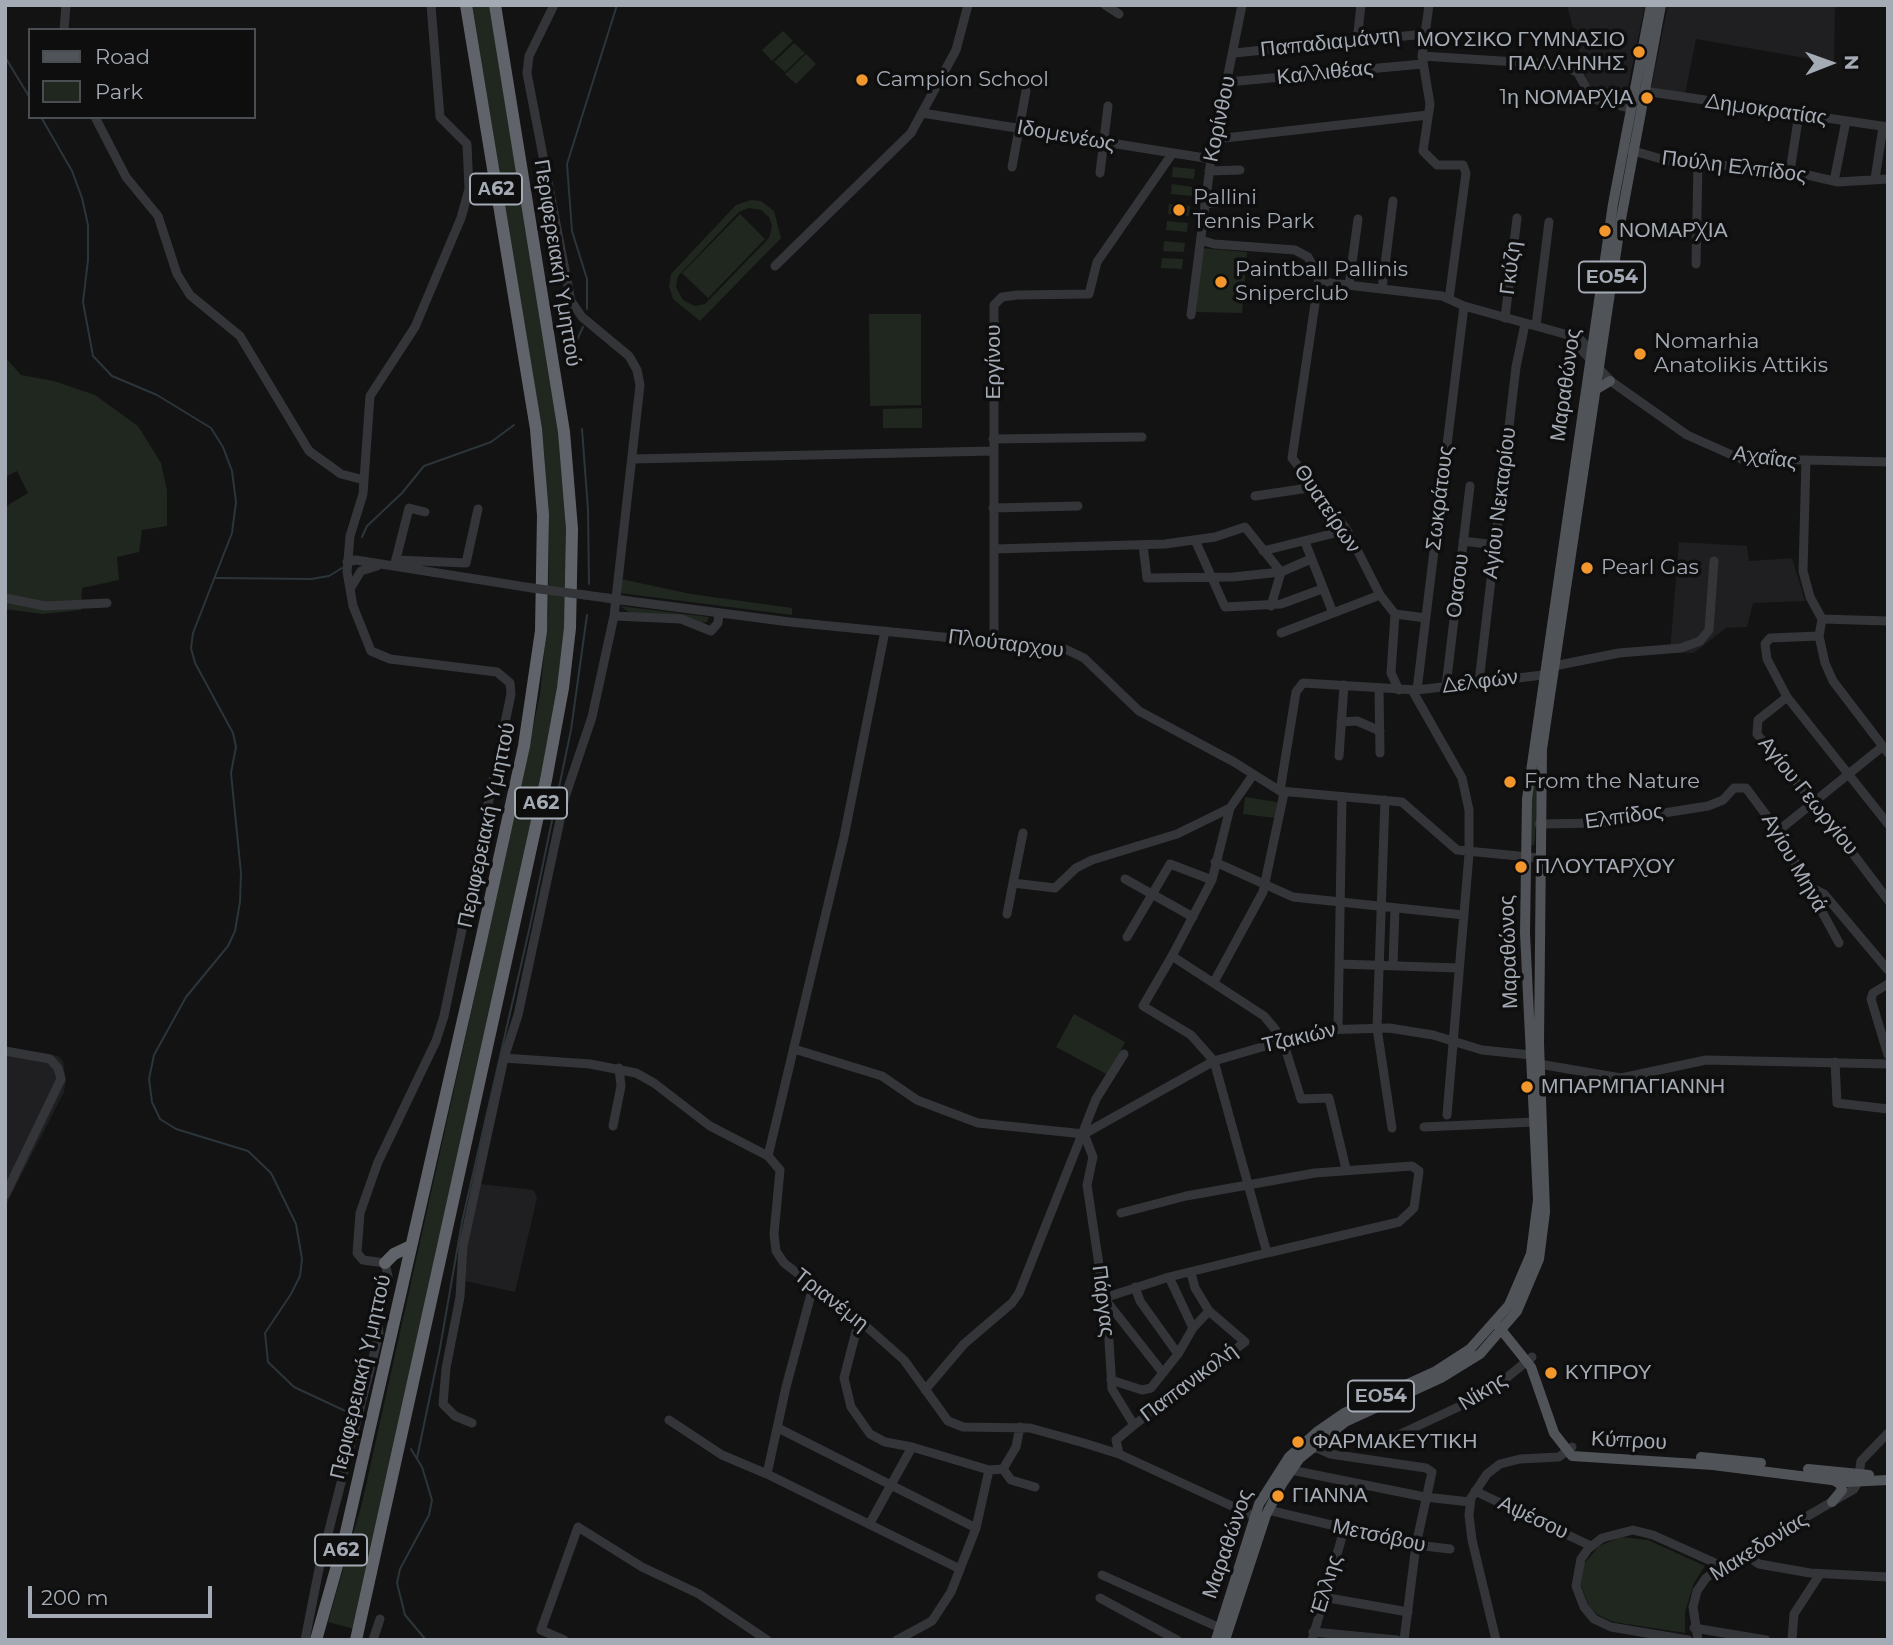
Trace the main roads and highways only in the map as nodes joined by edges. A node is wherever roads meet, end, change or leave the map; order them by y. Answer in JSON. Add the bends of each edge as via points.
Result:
{"nodes":[{"id":1,"x":463,"y":5,"type":"edge"},
{"id":2,"x":495,"y":5,"type":"edge"},
{"id":3,"x":1651,"y":5,"type":"edge"},
{"id":4,"x":1661,"y":5,"type":"edge"},
{"id":5,"x":1627,"y":149,"type":"junction"},
{"id":6,"x":1594,"y":326,"type":"junction"},
{"id":7,"x":1579,"y":338,"type":"road end"},
{"id":8,"x":1594,"y":359,"type":"junction"},
{"id":9,"x":1610,"y":381,"type":"road end"},
{"id":10,"x":1595,"y":390,"type":"junction"},
{"id":11,"x":1530,"y":857,"type":"junction"},
{"id":12,"x":411,"y":1246,"type":"junction"},
{"id":13,"x":385,"y":1263,"type":"road end"},
{"id":14,"x":1501,"y":1327,"type":"junction"},
{"id":15,"x":1570,"y":1450,"type":"junction"},
{"id":16,"x":1888,"y":1473,"type":"edge"},
{"id":17,"x":1858,"y":1479,"type":"junction"},
{"id":18,"x":1833,"y":1480,"type":"junction"},
{"id":19,"x":1888,"y":1480,"type":"edge"},
{"id":20,"x":1832,"y":1502,"type":"road end"},
{"id":21,"x":1262,"y":1514,"type":"junction"},
{"id":22,"x":1218,"y":1634,"type":"edge"},
{"id":23,"x":316,"y":1640,"type":"edge"},
{"id":24,"x":356,"y":1640,"type":"edge"},
{"id":25,"x":1225,"y":1640,"type":"edge"}],
"edges":[{"from":1,"to":12,"type":"highway","name":"Περιφερειακή Υμηττού","number":"Α62","via":[[536,429],[543,515],[542,602],[524,746]]},
{"from":2,"to":24,"type":"highway","name":"Περιφερειακή Υμηττού","number":"Α62","via":[[564,432],[572,529],[570,628],[546,780]]},
{"from":3,"to":5,"type":"main road","name":"Μαραθώνος","number":"ΕΟ54","via":[[1629,108]]},
{"from":4,"to":5,"type":"main road","name":"Μαραθώνος","number":"ΕΟ54"},
{"from":5,"to":6,"type":"main road","name":"Μαραθώνος","number":"ΕΟ54"},
{"from":5,"to":8,"type":"main road","name":"Μαραθώνος","number":"ΕΟ54"},
{"from":6,"to":7,"type":"main road"},
{"from":6,"to":8,"type":"main road","name":"Μαραθώνος","number":"ΕΟ54"},
{"from":8,"to":10,"type":"main road","name":"Μαραθώνος","number":"ΕΟ54"},
{"from":8,"to":11,"type":"main road","name":"Μαραθώνος","number":"ΕΟ54","via":[[1528,788]]},
{"from":9,"to":10,"type":"main road"},
{"from":10,"to":11,"type":"main road","name":"Μαραθώνος","number":"ΕΟ54","via":[[1542,749],[1539,824]]},
{"from":11,"to":14,"type":"main road","name":"Μαραθώνος","number":"ΕΟ54","via":[[1536,1233]]},
{"from":11,"to":14,"type":"main road","name":"Μαραθώνος","number":"ΕΟ54","via":[[1539,966],[1544,1233],[1531,1283]]},
{"from":12,"to":13,"type":"highway"},
{"from":12,"to":23,"type":"highway","name":"Περιφερειακή Υμηττού","number":"Α62","via":[[344,1541]]},
{"from":14,"to":15,"type":"main road","name":"Κύπρου","via":[[1530,1359]]},
{"from":14,"to":21,"type":"main road","name":"Μαραθώνος","number":"ΕΟ54","via":[[1462,1366],[1351,1418],[1312,1446]]},
{"from":14,"to":21,"type":"main road","name":"Μαραθώνος","number":"ΕΟ54","via":[[1451,1363],[1354,1408],[1318,1431],[1279,1470]]},
{"from":15,"to":17,"type":"main road","name":"Κύπρου","via":[[1723,1459]]},
{"from":15,"to":18,"type":"main road","name":"Κύπρου","via":[[1578,1457],[1713,1465]]},
{"from":16,"to":17,"type":"main road","name":"Κύπρου"},
{"from":17,"to":18,"type":"main road","name":"Κύπρου"},
{"from":17,"to":19,"type":"main road","name":"Κύπρου"},
{"from":18,"to":20,"type":"main road","via":[[1842,1490]]},
{"from":21,"to":22,"type":"main road","name":"Μαραθώνος","number":"ΕΟ54"},
{"from":21,"to":25,"type":"main road","name":"Μαραθώνος","number":"ΕΟ54"}]}
